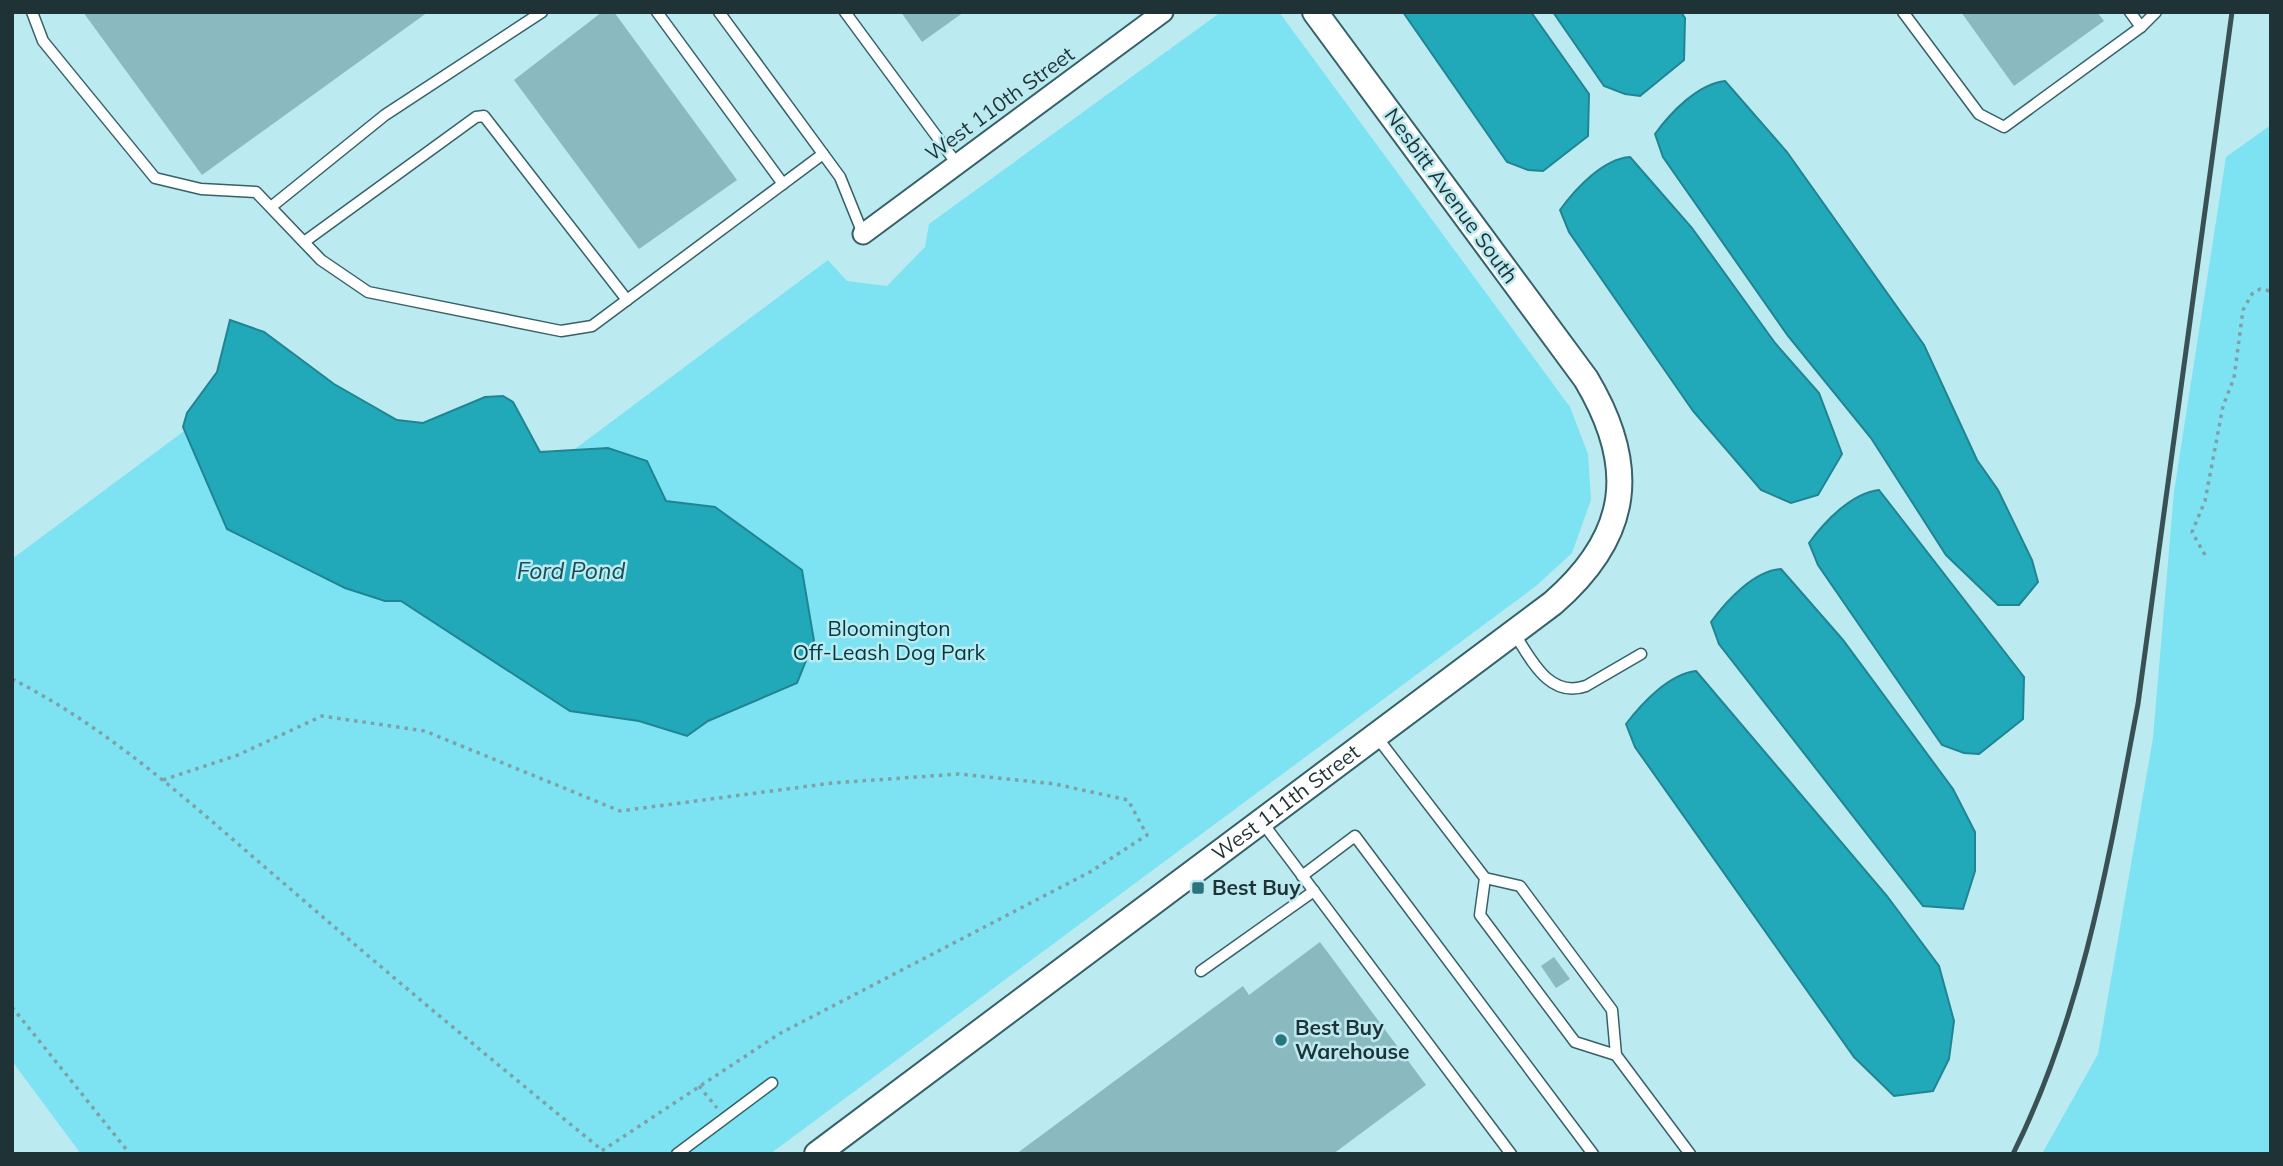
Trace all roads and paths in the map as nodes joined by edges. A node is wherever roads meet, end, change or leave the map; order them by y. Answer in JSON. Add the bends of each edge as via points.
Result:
{"nodes":[{"id":1,"x":32,"y":12,"type":"edge"},
{"id":2,"x":542,"y":12,"type":"edge"},
{"id":3,"x":657,"y":12,"type":"edge"},
{"id":4,"x":719,"y":12,"type":"edge"},
{"id":5,"x":845,"y":12,"type":"edge"},
{"id":6,"x":1163,"y":12,"type":"edge"},
{"id":7,"x":1315,"y":12,"type":"edge"},
{"id":8,"x":1903,"y":12,"type":"edge"},
{"id":9,"x":2130,"y":12,"type":"edge"},
{"id":10,"x":2156,"y":12,"type":"edge"},
{"id":11,"x":2141,"y":27,"type":"junction"},
{"id":12,"x":823,"y":155,"type":"junction"},
{"id":13,"x":957,"y":164,"type":"junction"},
{"id":14,"x":783,"y":184,"type":"junction"},
{"id":15,"x":271,"y":207,"type":"junction"},
{"id":16,"x":863,"y":233,"type":"joint"},
{"id":17,"x":304,"y":242,"type":"junction"},
{"id":18,"x":2271,"y":291,"type":"edge"},
{"id":19,"x":627,"y":300,"type":"junction"},
{"id":20,"x":1586,"y":379,"type":"joint"},
{"id":21,"x":2205,"y":555,"type":"dead end"},
{"id":22,"x":1514,"y":632,"type":"junction"},
{"id":23,"x":1641,"y":654,"type":"dead end"},
{"id":24,"x":12,"y":678,"type":"edge"},
{"id":25,"x":1376,"y":736,"type":"junction"},
{"id":26,"x":163,"y":780,"type":"junction"},
{"id":27,"x":1262,"y":821,"type":"junction"},
{"id":28,"x":1302,"y":876,"type":"junction"},
{"id":29,"x":1485,"y":878,"type":"junction"},
{"id":30,"x":1314,"y":891,"type":"junction"},
{"id":31,"x":1200,"y":971,"type":"dead end"},
{"id":32,"x":12,"y":1007,"type":"edge"},
{"id":33,"x":1616,"y":1055,"type":"junction"},
{"id":34,"x":772,"y":1083,"type":"dead end"},
{"id":35,"x":699,"y":1086,"type":"junction"},
{"id":36,"x":725,"y":1118,"type":"junction"},
{"id":37,"x":599,"y":1153,"type":"edge"},
{"id":38,"x":130,"y":1154,"type":"edge"},
{"id":39,"x":677,"y":1154,"type":"edge"},
{"id":40,"x":817,"y":1154,"type":"edge"},
{"id":41,"x":1511,"y":1154,"type":"edge"},
{"id":42,"x":1592,"y":1154,"type":"edge"},
{"id":43,"x":1689,"y":1154,"type":"edge"}],
"edges":[{"from":1,"to":15,"type":"lane","via":[[43,41],[155,178],[201,188],[256,192]]},
{"from":2,"to":15,"type":"lane","via":[[385,115]]},
{"from":3,"to":14,"type":"lane"},
{"from":4,"to":12,"type":"lane"},
{"from":5,"to":13,"type":"lane"},
{"from":6,"to":13,"type":"street","name":"West 110th Street"},
{"from":7,"to":20,"type":"street","name":"Nesbitt Avenue South"},
{"from":8,"to":11,"type":"lane","via":[[1979,114],[2004,127]]},
{"from":9,"to":11,"type":"lane"},
{"from":10,"to":11,"type":"lane"},
{"from":12,"to":14,"type":"lane"},
{"from":12,"to":16,"type":"lane","via":[[840,177]]},
{"from":13,"to":16,"type":"street","name":"West 110th Street"},
{"from":14,"to":19,"type":"lane"},
{"from":15,"to":17,"type":"lane"},
{"from":17,"to":19,"type":"lane","via":[[321,260],[368,292],[561,331],[592,326]]},
{"from":17,"to":19,"type":"lane","via":[[476,117],[484,116]]},
{"from":18,"to":21,"type":"path","via":[[2260,289],[2244,310],[2234,378],[2223,406],[2205,501],[2192,533]]},
{"from":20,"to":22,"type":"street","name":"West 111th Street","via":[[1617,443],[1620,481],[1615,516],[1602,549],[1580,579]]},
{"from":22,"to":23,"type":"lane","via":[[1538,670],[1557,687],[1586,686]]},
{"from":22,"to":25,"type":"street","name":"West 111th Street"},
{"from":24,"to":26,"type":"path","via":[[62,704]]},
{"from":25,"to":27,"type":"street","name":"West 111th Street"},
{"from":25,"to":29,"type":"lane"},
{"from":26,"to":35,"type":"path","via":[[238,755],[322,716],[425,730],[620,811],[832,783],[959,774],[1055,784],[1128,800],[1147,835],[1090,872],[779,1034]]},
{"from":26,"to":37,"type":"path"},
{"from":27,"to":28,"type":"lane"},
{"from":27,"to":40,"type":"street","name":"West 111th Street"},
{"from":28,"to":30,"type":"lane"},
{"from":28,"to":42,"type":"lane","via":[[1356,836]]},
{"from":29,"to":33,"type":"lane","via":[[1520,886],[1612,1010]]},
{"from":29,"to":33,"type":"lane","via":[[1480,915],[1575,1042]]},
{"from":30,"to":31,"type":"lane"},
{"from":30,"to":41,"type":"lane"},
{"from":32,"to":38,"type":"path"},
{"from":33,"to":43,"type":"lane"},
{"from":34,"to":36,"type":"lane"},
{"from":35,"to":36,"type":"path"},
{"from":35,"to":37,"type":"path"},
{"from":36,"to":39,"type":"lane"}]}
